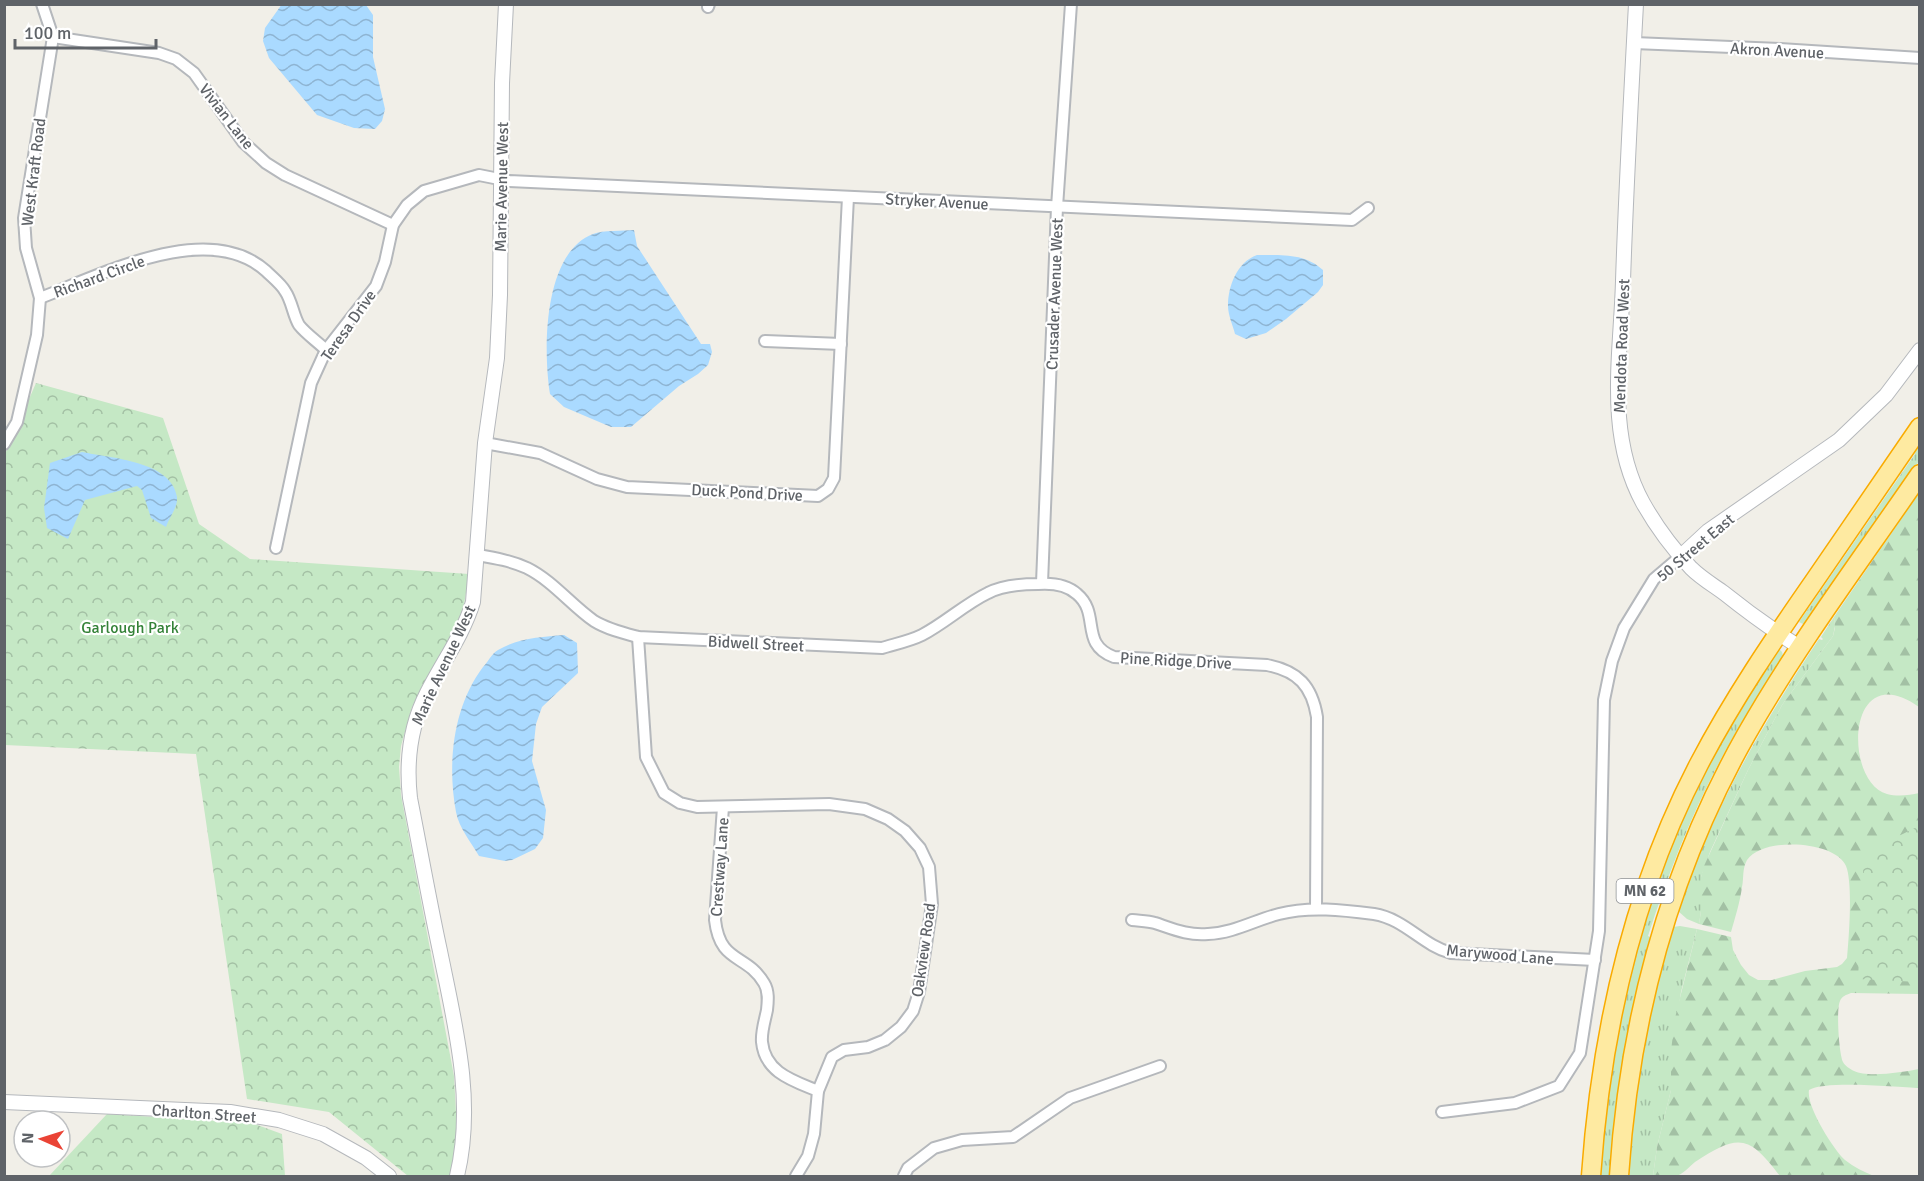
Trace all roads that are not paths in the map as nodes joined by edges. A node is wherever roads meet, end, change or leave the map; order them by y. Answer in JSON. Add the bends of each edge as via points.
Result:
{"nodes":[{"id":1,"x":42,"y":4,"type":"edge"},
{"id":2,"x":506,"y":4,"type":"edge"},
{"id":3,"x":1071,"y":4,"type":"edge"},
{"id":4,"x":1636,"y":4,"type":"edge"},
{"id":5,"x":53,"y":36,"type":"junction"},
{"id":6,"x":1634,"y":43,"type":"junction"},
{"id":7,"x":1920,"y":58,"type":"edge"},
{"id":8,"x":501,"y":181,"type":"junction"},
{"id":9,"x":848,"y":197,"type":"junction"},
{"id":10,"x":1057,"y":207,"type":"junction"},
{"id":11,"x":1368,"y":208,"type":"dead end"},
{"id":12,"x":393,"y":225,"type":"junction"},
{"id":13,"x":40,"y":298,"type":"junction"},
{"id":14,"x":765,"y":340,"type":"dead end"},
{"id":15,"x":841,"y":344,"type":"junction"},
{"id":16,"x":326,"y":350,"type":"junction"},
{"id":17,"x":1920,"y":350,"type":"edge"},
{"id":18,"x":1920,"y":427,"type":"edge"},
{"id":19,"x":485,"y":443,"type":"junction"},
{"id":20,"x":4,"y":444,"type":"edge"},
{"id":21,"x":1920,"y":474,"type":"edge"},
{"id":22,"x":276,"y":548,"type":"dead end"},
{"id":23,"x":478,"y":555,"type":"junction"},
{"id":24,"x":1681,"y":556,"type":"junction"},
{"id":25,"x":1042,"y":583,"type":"junction"},
{"id":26,"x":1778,"y":633,"type":"junction"},
{"id":27,"x":638,"y":638,"type":"junction"},
{"id":28,"x":1801,"y":648,"type":"junction"},
{"id":29,"x":1319,"y":684,"type":"dead end"},
{"id":30,"x":1309,"y":690,"type":"junction"},
{"id":31,"x":723,"y":807,"type":"junction"},
{"id":32,"x":1316,"y":909,"type":"junction"},
{"id":33,"x":1132,"y":920,"type":"dead end"},
{"id":34,"x":1595,"y":960,"type":"junction"},
{"id":35,"x":1160,"y":1066,"type":"dead end"},
{"id":36,"x":818,"y":1091,"type":"junction"},
{"id":37,"x":4,"y":1102,"type":"edge"},
{"id":38,"x":1442,"y":1112,"type":"dead end"},
{"id":39,"x":389,"y":1176,"type":"edge"},
{"id":40,"x":457,"y":1176,"type":"edge"},
{"id":41,"x":796,"y":1176,"type":"edge"},
{"id":42,"x":904,"y":1176,"type":"edge"},
{"id":43,"x":1591,"y":1176,"type":"edge"},
{"id":44,"x":1619,"y":1176,"type":"edge"}],
"edges":[{"from":1,"to":5,"type":"street","name":"West Kraft Road"},
{"from":2,"to":8,"type":"street","name":"Marie Avenue West"},
{"from":3,"to":10,"type":"street","name":"Crusader Avenue West"},
{"from":4,"to":6,"type":"street","name":"Mendota Road West"},
{"from":5,"to":12,"type":"street","name":"Vivian Lane","via":[[176,59],[194,74],[243,142],[266,163]]},
{"from":5,"to":13,"type":"street","name":"West Kraft Road","via":[[24,218],[26,248]]},
{"from":6,"to":7,"type":"street","name":"Akron Avenue"},
{"from":6,"to":24,"type":"street","name":"Mendota Road West","via":[[1616,387],[1620,436],[1642,502]]},
{"from":8,"to":9,"type":"street","name":"Stryker Avenue"},
{"from":8,"to":12,"type":"street","name":"Teresa Drive","via":[[479,175],[424,192],[407,205]]},
{"from":8,"to":19,"type":"street","name":"Marie Avenue West","via":[[497,358]]},
{"from":9,"to":10,"type":"street","name":"Stryker Avenue"},
{"from":9,"to":15,"type":"street","name":"Duck Pond Drive"},
{"from":10,"to":11,"type":"street","name":"Stryker Avenue","via":[[1352,220]]},
{"from":10,"to":25,"type":"street","name":"Crusader Avenue West"},
{"from":12,"to":16,"type":"street","name":"Teresa Drive","via":[[376,285]]},
{"from":13,"to":16,"type":"street","name":"Richard Circle","via":[[145,258],[196,249],[222,250],[264,269],[285,290],[299,325]]},
{"from":13,"to":20,"type":"street","name":"West Kraft Road","via":[[37,335],[17,422]]},
{"from":14,"to":15,"type":"street"},
{"from":15,"to":19,"type":"street","name":"Duck Pond Drive","via":[[834,478],[818,496],[627,487],[597,479],[540,453]]},
{"from":16,"to":22,"type":"street","name":"Teresa Drive","via":[[311,383]]},
{"from":17,"to":24,"type":"street","name":"50 Street East","via":[[1886,395],[1839,440],[1708,531]]},
{"from":18,"to":26,"type":"highway","number":"MN 62"},
{"from":19,"to":23,"type":"street","name":"Marie Avenue West"},
{"from":21,"to":28,"type":"highway","number":"MN 62"},
{"from":23,"to":27,"type":"street","name":"Bidwell Street","via":[[527,568],[594,621]]},
{"from":23,"to":40,"type":"street","name":"Marie Avenue West","via":[[471,607],[419,711],[408,764],[410,798],[462,1065],[465,1124]]},
{"from":24,"to":26,"type":"street","name":"Mendota Road West","via":[[1692,569]]},
{"from":24,"to":34,"type":"street","name":"50 Street East","via":[[1654,579],[1624,628],[1612,661],[1604,700]]},
{"from":25,"to":27,"type":"street","name":"Bidwell Street","via":[[989,592],[921,636],[882,648]]},
{"from":25,"to":30,"type":"street","name":"Pine Ridge Drive","via":[[1067,587],[1080,596],[1089,610],[1092,638],[1109,655],[1267,665],[1292,672]]},
{"from":26,"to":28,"type":"street","name":"Mendota Road West"},
{"from":26,"to":43,"type":"highway","number":"MN 62","via":[[1699,764],[1645,891],[1611,1016]]},
{"from":27,"to":31,"type":"street","name":"Oakview Road","via":[[646,757],[664,793],[680,803]]},
{"from":28,"to":44,"type":"highway","number":"MN 62","via":[[1726,773],[1698,831],[1666,916],[1633,1052]]},
{"from":29,"to":30,"type":"street"},
{"from":30,"to":32,"type":"street","via":[[1317,717]]},
{"from":31,"to":36,"type":"street","name":"Crestway Lane","via":[[717,935],[728,953],[756,971],[766,985],[762,1041],[769,1063],[782,1076]]},
{"from":31,"to":36,"type":"street","name":"Oakview Road","via":[[829,804],[865,809],[905,831],[920,848],[928,867],[932,904],[913,1011],[885,1040],[844,1050],[832,1057]]},
{"from":32,"to":33,"type":"street","name":"Marywood Lane","via":[[1278,914],[1232,931],[1206,934]]},
{"from":32,"to":34,"type":"street","name":"Marywood Lane","via":[[1391,918],[1451,953]]},
{"from":34,"to":38,"type":"street","name":"50 Street East","via":[[1580,1053],[1559,1086],[1515,1103]]},
{"from":35,"to":42,"type":"street","via":[[1070,1098],[1013,1137],[962,1140],[934,1148],[908,1168]]},
{"from":36,"to":41,"type":"street","name":"Oakview Road","via":[[814,1134],[808,1156]]},
{"from":37,"to":39,"type":"street","name":"Charlton Street","via":[[279,1119],[323,1134]]}]}
